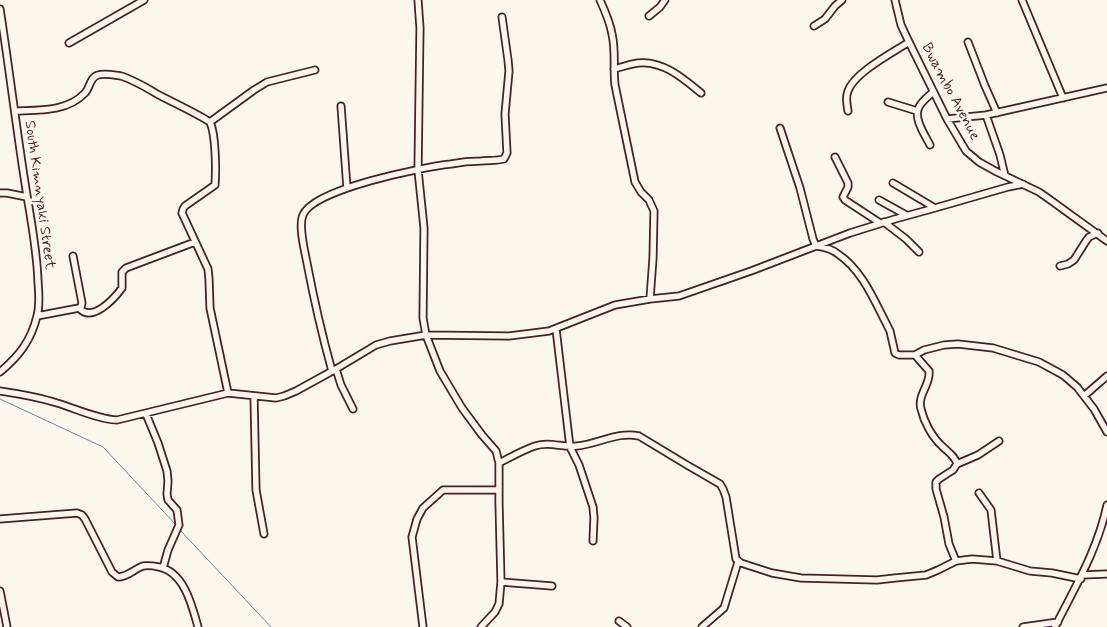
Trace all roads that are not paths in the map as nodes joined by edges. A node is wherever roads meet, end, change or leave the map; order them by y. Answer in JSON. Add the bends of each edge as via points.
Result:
{"nodes":[{"id":1,"x":144,"y":0,"type":"edge"},
{"id":2,"x":418,"y":0,"type":"edge"},
{"id":3,"x":600,"y":0,"type":"edge"},
{"id":4,"x":665,"y":0,"type":"edge"},
{"id":5,"x":842,"y":0,"type":"edge"},
{"id":6,"x":895,"y":0,"type":"edge"},
{"id":7,"x":1022,"y":0,"type":"edge"},
{"id":8,"x":0,"y":9,"type":"edge"},
{"id":9,"x":649,"y":16,"type":"dead end"},
{"id":10,"x":502,"y":17,"type":"dead end"},
{"id":11,"x":814,"y":26,"type":"dead end"},
{"id":12,"x":909,"y":42,"type":"junction"},
{"id":13,"x":968,"y":42,"type":"dead end"},
{"id":14,"x":69,"y":43,"type":"dead end"},
{"id":15,"x":614,"y":69,"type":"junction"},
{"id":16,"x":315,"y":70,"type":"dead end"},
{"id":17,"x":1107,"y":88,"type":"edge"},
{"id":18,"x":933,"y":92,"type":"junction"},
{"id":19,"x":701,"y":93,"type":"dead end"},
{"id":20,"x":1062,"y":98,"type":"junction"},
{"id":21,"x":888,"y":102,"type":"dead end"},
{"id":22,"x":341,"y":106,"type":"dead end"},
{"id":23,"x":848,"y":110,"type":"dead end"},
{"id":24,"x":917,"y":111,"type":"junction"},
{"id":25,"x":15,"y":112,"type":"junction"},
{"id":26,"x":997,"y":113,"type":"junction"},
{"id":27,"x":986,"y":115,"type":"junction"},
{"id":28,"x":947,"y":119,"type":"junction"},
{"id":29,"x":210,"y":122,"type":"junction"},
{"id":30,"x":780,"y":128,"type":"dead end"},
{"id":31,"x":930,"y":145,"type":"dead end"},
{"id":32,"x":835,"y":157,"type":"dead end"},
{"id":33,"x":418,"y":170,"type":"junction"},
{"id":34,"x":1005,"y":176,"type":"junction"},
{"id":35,"x":894,"y":183,"type":"dead end"},
{"id":36,"x":1023,"y":184,"type":"junction"},
{"id":37,"x":347,"y":188,"type":"junction"},
{"id":38,"x":0,"y":193,"type":"edge"},
{"id":39,"x":27,"y":197,"type":"junction"},
{"id":40,"x":879,"y":200,"type":"dead end"},
{"id":41,"x":935,"y":208,"type":"junction"},
{"id":42,"x":906,"y":215,"type":"junction"},
{"id":43,"x":882,"y":223,"type":"junction"},
{"id":44,"x":1098,"y":234,"type":"junction"},
{"id":45,"x":1107,"y":240,"type":"edge"},
{"id":46,"x":195,"y":242,"type":"junction"},
{"id":47,"x":816,"y":246,"type":"junction"},
{"id":48,"x":919,"y":252,"type":"dead end"},
{"id":49,"x":73,"y":256,"type":"dead end"},
{"id":50,"x":1060,"y":266,"type":"dead end"},
{"id":51,"x":650,"y":299,"type":"junction"},
{"id":52,"x":79,"y":308,"type":"junction"},
{"id":53,"x":37,"y":316,"type":"junction"},
{"id":54,"x":556,"y":329,"type":"junction"},
{"id":55,"x":426,"y":335,"type":"junction"},
{"id":56,"x":915,"y":355,"type":"junction"},
{"id":57,"x":334,"y":370,"type":"junction"},
{"id":58,"x":0,"y":372,"type":"edge"},
{"id":59,"x":1107,"y":376,"type":"edge"},
{"id":60,"x":0,"y":391,"type":"edge"},
{"id":61,"x":228,"y":393,"type":"junction"},
{"id":62,"x":254,"y":396,"type":"junction"},
{"id":63,"x":1084,"y":396,"type":"junction"},
{"id":64,"x":353,"y":409,"type":"dead end"},
{"id":65,"x":146,"y":414,"type":"junction"},
{"id":66,"x":1107,"y":432,"type":"edge"},
{"id":67,"x":999,"y":441,"type":"dead end"},
{"id":68,"x":570,"y":447,"type":"junction"},
{"id":69,"x":499,"y":463,"type":"junction"},
{"id":70,"x":957,"y":464,"type":"junction"},
{"id":71,"x":499,"y":490,"type":"junction"},
{"id":72,"x":979,"y":493,"type":"dead end"},
{"id":73,"x":1107,"y":505,"type":"edge"},
{"id":74,"x":0,"y":519,"type":"edge"},
{"id":75,"x":264,"y":534,"type":"dead end"},
{"id":76,"x":593,"y":542,"type":"dead end"},
{"id":77,"x":956,"y":561,"type":"junction"},
{"id":78,"x":997,"y":561,"type":"junction"},
{"id":79,"x":738,"y":562,"type":"junction"},
{"id":80,"x":164,"y":568,"type":"junction"},
{"id":81,"x":1107,"y":574,"type":"edge"},
{"id":82,"x":1081,"y":577,"type":"junction"},
{"id":83,"x":501,"y":582,"type":"junction"},
{"id":84,"x":552,"y":586,"type":"dead end"},
{"id":85,"x":0,"y":591,"type":"edge"},
{"id":86,"x":1,"y":606,"type":"edge"},
{"id":87,"x":619,"y":621,"type":"dead end"},
{"id":88,"x":1057,"y":624,"type":"edge"},
{"id":89,"x":7,"y":627,"type":"edge"},
{"id":90,"x":198,"y":627,"type":"edge"},
{"id":91,"x":423,"y":627,"type":"edge"},
{"id":92,"x":481,"y":627,"type":"edge"},
{"id":93,"x":627,"y":627,"type":"edge"},
{"id":94,"x":702,"y":627,"type":"edge"},
{"id":95,"x":1023,"y":627,"type":"edge"}],
"edges":[{"from":1,"to":14,"type":"street"},
{"from":2,"to":33,"type":"street"},
{"from":3,"to":15,"type":"street","via":[[612,33]]},
{"from":4,"to":9,"type":"street"},
{"from":5,"to":11,"type":"street"},
{"from":6,"to":12,"type":"street","name":"Bwambo Avenue"},
{"from":7,"to":20,"type":"street"},
{"from":8,"to":25,"type":"street","name":"South Kimnyaki Street"},
{"from":10,"to":33,"type":"street","via":[[508,60],[506,156],[502,160]]},
{"from":12,"to":18,"type":"street","name":"Bwambo Avenue"},
{"from":12,"to":23,"type":"street","via":[[854,80],[847,93]]},
{"from":13,"to":26,"type":"street"},
{"from":15,"to":19,"type":"street","via":[[638,63],[659,66],[671,70]]},
{"from":15,"to":51,"type":"street","via":[[635,182],[654,211]]},
{"from":16,"to":29,"type":"street","via":[[266,82]]},
{"from":17,"to":20,"type":"street"},
{"from":18,"to":24,"type":"street"},
{"from":18,"to":28,"type":"street","name":"Bwambo Avenue"},
{"from":20,"to":26,"type":"street"},
{"from":21,"to":24,"type":"street"},
{"from":22,"to":37,"type":"street"},
{"from":24,"to":31,"type":"street"},
{"from":25,"to":29,"type":"street","via":[[70,104],[86,92],[93,78],[100,74],[122,76]]},
{"from":25,"to":39,"type":"street","name":"South Kimnyaki Street"},
{"from":26,"to":27,"type":"street"},
{"from":27,"to":28,"type":"street"},
{"from":27,"to":34,"type":"street"},
{"from":28,"to":34,"type":"street","name":"Bwambo Avenue","via":[[971,155]]},
{"from":29,"to":46,"type":"street","via":[[215,185],[183,209]]},
{"from":30,"to":47,"type":"street"},
{"from":32,"to":43,"type":"street","via":[[848,183],[845,200]]},
{"from":33,"to":37,"type":"street"},
{"from":33,"to":55,"type":"street","via":[[424,228],[423,318]]},
{"from":34,"to":36,"type":"street","name":"Bwambo Avenue"},
{"from":35,"to":41,"type":"street"},
{"from":36,"to":41,"type":"street"},
{"from":36,"to":44,"type":"street","name":"Bwambo Avenue","via":[[1050,198]]},
{"from":37,"to":57,"type":"street","via":[[318,200],[303,214],[301,221],[314,299]]},
{"from":38,"to":39,"type":"street"},
{"from":39,"to":53,"type":"street","name":"South Kimnyaki Street","via":[[38,261]]},
{"from":40,"to":42,"type":"street"},
{"from":41,"to":42,"type":"street"},
{"from":42,"to":43,"type":"street"},
{"from":43,"to":47,"type":"street"},
{"from":43,"to":48,"type":"street"},
{"from":44,"to":45,"type":"street","name":"Bwambo Avenue"},
{"from":44,"to":50,"type":"street","via":[[1089,237],[1074,260]]},
{"from":46,"to":52,"type":"street","via":[[124,269],[122,288],[100,310],[84,313]]},
{"from":46,"to":61,"type":"street","via":[[208,269],[210,308]]},
{"from":47,"to":51,"type":"street","via":[[679,296]]},
{"from":47,"to":56,"type":"street","via":[[840,254],[859,275],[887,324],[895,354]]},
{"from":49,"to":52,"type":"street","via":[[82,303]]},
{"from":51,"to":54,"type":"street","via":[[615,305]]},
{"from":52,"to":53,"type":"street"},
{"from":53,"to":58,"type":"street","name":"South Kimnyaki Street","via":[[25,346]]},
{"from":54,"to":55,"type":"street","via":[[509,336]]},
{"from":54,"to":68,"type":"street"},
{"from":55,"to":57,"type":"street","via":[[376,345]]},
{"from":55,"to":69,"type":"street","via":[[440,372],[462,408],[496,451]]},
{"from":56,"to":63,"type":"street","via":[[950,344],[993,348],[1050,367],[1070,380]]},
{"from":56,"to":70,"type":"street","via":[[929,371],[920,400],[924,419]]},
{"from":57,"to":62,"type":"street","via":[[284,396]]},
{"from":57,"to":64,"type":"street"},
{"from":59,"to":63,"type":"street"},
{"from":60,"to":65,"type":"street","via":[[42,398],[109,420]]},
{"from":61,"to":62,"type":"street"},
{"from":61,"to":65,"type":"street"},
{"from":62,"to":75,"type":"street","via":[[256,490]]},
{"from":63,"to":66,"type":"street"},
{"from":65,"to":80,"type":"street","via":[[168,476],[168,500],[177,510],[179,522]]},
{"from":67,"to":70,"type":"street"},
{"from":68,"to":69,"type":"street","via":[[552,443],[535,446]]},
{"from":68,"to":76,"type":"street","via":[[593,507]]},
{"from":68,"to":79,"type":"street","via":[[632,434],[716,481],[726,496]]},
{"from":69,"to":71,"type":"street"},
{"from":70,"to":77,"type":"street","via":[[936,482],[949,544]]},
{"from":71,"to":83,"type":"street"},
{"from":71,"to":91,"type":"street","via":[[443,490],[420,512],[412,537]]},
{"from":72,"to":78,"type":"street","via":[[990,510]]},
{"from":73,"to":82,"type":"street"},
{"from":74,"to":80,"type":"street","via":[[78,513],[85,519],[112,572],[118,577],[145,566]]},
{"from":77,"to":78,"type":"street"},
{"from":77,"to":79,"type":"street","via":[[926,574],[878,580],[801,578],[772,574]]},
{"from":78,"to":82,"type":"street","via":[[1030,571]]},
{"from":79,"to":94,"type":"street","via":[[724,608]]},
{"from":80,"to":90,"type":"street","via":[[183,587]]},
{"from":81,"to":82,"type":"street"},
{"from":82,"to":88,"type":"street"},
{"from":83,"to":84,"type":"street"},
{"from":83,"to":92,"type":"street","via":[[499,604]]},
{"from":85,"to":86,"type":"street"},
{"from":86,"to":89,"type":"street"},
{"from":87,"to":93,"type":"street"},
{"from":88,"to":95,"type":"street"}]}
